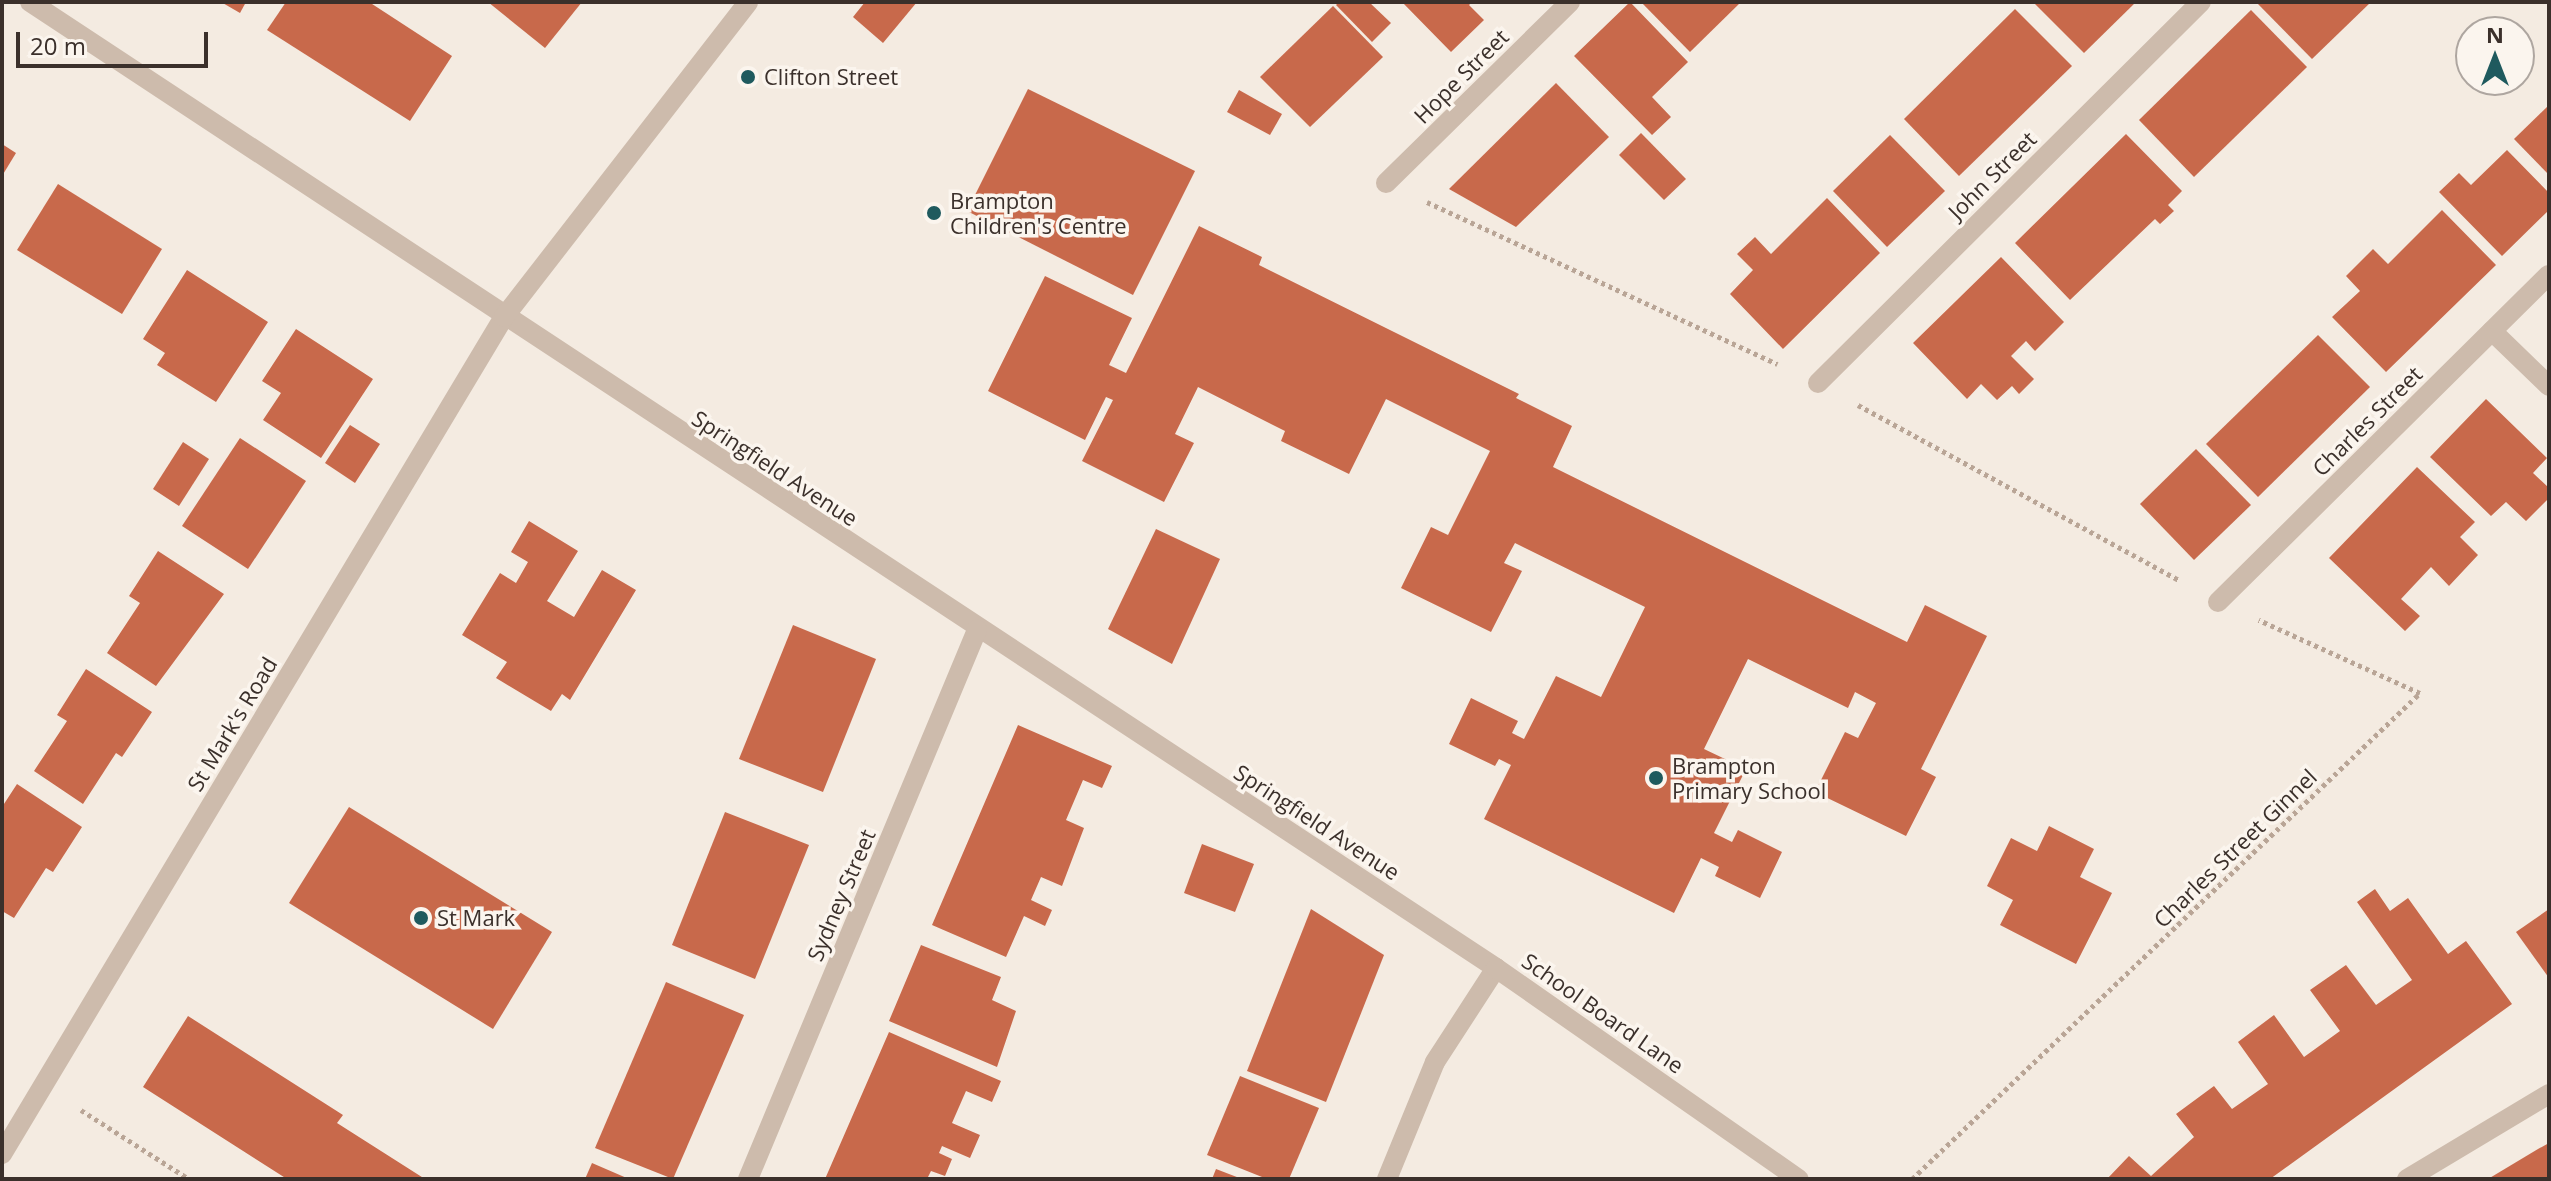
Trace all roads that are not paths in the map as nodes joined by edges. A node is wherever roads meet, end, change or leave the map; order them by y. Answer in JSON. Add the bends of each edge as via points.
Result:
{"nodes":[{"id":1,"x":30,"y":2,"type":"edge"},
{"id":2,"x":748,"y":2,"type":"edge"},
{"id":3,"x":1570,"y":2,"type":"edge"},
{"id":4,"x":2201,"y":2,"type":"edge"},
{"id":5,"x":1386,"y":183,"type":"dead end"},
{"id":6,"x":2549,"y":275,"type":"edge"},
{"id":7,"x":504,"y":317,"type":"junction"},
{"id":8,"x":2492,"y":331,"type":"junction"},
{"id":9,"x":1818,"y":383,"type":"dead end"},
{"id":10,"x":2549,"y":386,"type":"edge"},
{"id":11,"x":2218,"y":602,"type":"road end"},
{"id":12,"x":977,"y":630,"type":"junction"},
{"id":13,"x":1496,"y":968,"type":"junction"},
{"id":14,"x":2549,"y":1094,"type":"edge"},
{"id":15,"x":2,"y":1154,"type":"edge"},
{"id":16,"x":748,"y":1179,"type":"edge"},
{"id":17,"x":1387,"y":1179,"type":"edge"},
{"id":18,"x":1799,"y":1179,"type":"edge"},
{"id":19,"x":2407,"y":1179,"type":"edge"}],
"edges":[{"from":1,"to":7,"type":"street","name":"Springfield Avenue"},
{"from":2,"to":7,"type":"street"},
{"from":3,"to":5,"type":"street","name":"Hope Street"},
{"from":4,"to":9,"type":"street","name":"John Street"},
{"from":6,"to":8,"type":"street","name":"Charles Street"},
{"from":7,"to":12,"type":"street","name":"Springfield Avenue"},
{"from":7,"to":15,"type":"street","name":"St Mark's Road"},
{"from":8,"to":10,"type":"street"},
{"from":8,"to":11,"type":"street","name":"Charles Street"},
{"from":12,"to":13,"type":"street","name":"Springfield Avenue"},
{"from":12,"to":16,"type":"street","name":"Sydney Street"},
{"from":13,"to":17,"type":"street","name":"School Board Lane","via":[[1435,1062]]},
{"from":13,"to":18,"type":"street","name":"School Board Lane"},
{"from":14,"to":19,"type":"street"}]}
